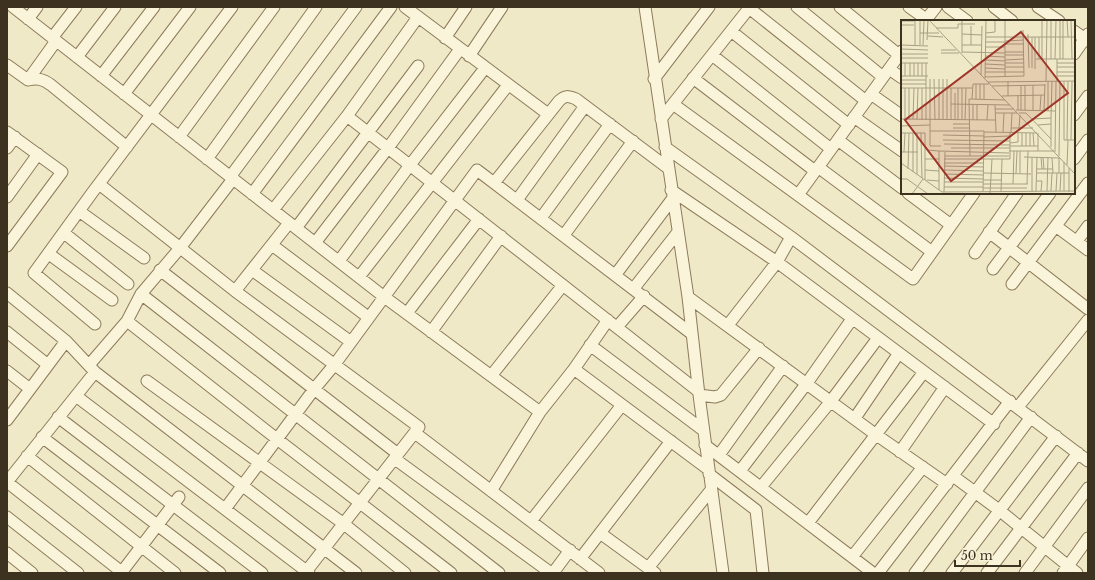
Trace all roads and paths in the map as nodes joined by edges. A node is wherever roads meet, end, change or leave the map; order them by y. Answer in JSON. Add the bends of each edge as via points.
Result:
{"nodes":[{"id":1,"x":13,"y":7,"type":"edge"},
{"id":2,"x":37,"y":7,"type":"edge"},
{"id":3,"x":76,"y":7,"type":"edge"},
{"id":4,"x":115,"y":7,"type":"edge"},
{"id":5,"x":154,"y":7,"type":"edge"},
{"id":6,"x":190,"y":7,"type":"edge"},
{"id":7,"x":232,"y":7,"type":"edge"},
{"id":8,"x":274,"y":7,"type":"edge"},
{"id":9,"x":316,"y":7,"type":"edge"},
{"id":10,"x":356,"y":7,"type":"edge"},
{"id":11,"x":391,"y":7,"type":"edge"},
{"id":12,"x":405,"y":7,"type":"edge"},
{"id":13,"x":466,"y":7,"type":"edge"},
{"id":14,"x":502,"y":7,"type":"edge"},
{"id":15,"x":645,"y":7,"type":"edge"},
{"id":16,"x":709,"y":7,"type":"edge"},
{"id":17,"x":797,"y":7,"type":"edge"},
{"id":18,"x":840,"y":7,"type":"edge"},
{"id":19,"x":909,"y":7,"type":"edge"},
{"id":20,"x":936,"y":7,"type":"edge"},
{"id":21,"x":948,"y":7,"type":"edge"},
{"id":22,"x":994,"y":7,"type":"edge"},
{"id":23,"x":1038,"y":7,"type":"edge"},
{"id":24,"x":750,"y":8,"type":"edge"},
{"id":25,"x":418,"y":17,"type":"junction"},
{"id":26,"x":28,"y":19,"type":"junction"},
{"id":27,"x":926,"y":20,"type":"edge"},
{"id":28,"x":966,"y":20,"type":"edge"},
{"id":29,"x":1011,"y":20,"type":"edge"},
{"id":30,"x":1058,"y":20,"type":"edge"},
{"id":31,"x":731,"y":31,"type":"junction"},
{"id":32,"x":1075,"y":32,"type":"edge"},
{"id":33,"x":445,"y":38,"type":"junction"},
{"id":34,"x":1087,"y":38,"type":"edge"},
{"id":35,"x":54,"y":39,"type":"junction"},
{"id":36,"x":464,"y":53,"type":"junction"},
{"id":37,"x":901,"y":53,"type":"edge"},
{"id":38,"x":1075,"y":53,"type":"edge"},
{"id":39,"x":712,"y":55,"type":"junction"},
{"id":40,"x":77,"y":57,"type":"junction"},
{"id":41,"x":7,"y":65,"type":"edge"},
{"id":42,"x":418,"y":66,"type":"dead end"},
{"id":43,"x":485,"y":68,"type":"junction"},
{"id":44,"x":886,"y":73,"type":"junction"},
{"id":45,"x":101,"y":76,"type":"junction"},
{"id":46,"x":693,"y":78,"type":"junction"},
{"id":47,"x":901,"y":78,"type":"edge"},
{"id":48,"x":654,"y":79,"type":"junction"},
{"id":49,"x":28,"y":80,"type":"junction"},
{"id":50,"x":508,"y":85,"type":"junction"},
{"id":51,"x":124,"y":94,"type":"junction"},
{"id":52,"x":1088,"y":96,"type":"edge"},
{"id":53,"x":869,"y":97,"type":"junction"},
{"id":54,"x":673,"y":104,"type":"junction"},
{"id":55,"x":585,"y":106,"type":"junction"},
{"id":56,"x":548,"y":114,"type":"junction"},
{"id":57,"x":1075,"y":114,"type":"edge"},
{"id":58,"x":150,"y":115,"type":"junction"},
{"id":59,"x":901,"y":115,"type":"edge"},
{"id":60,"x":347,"y":116,"type":"junction"},
{"id":61,"x":661,"y":119,"type":"junction"},
{"id":62,"x":852,"y":121,"type":"junction"},
{"id":63,"x":610,"y":124,"type":"junction"},
{"id":64,"x":368,"y":132,"type":"junction"},
{"id":65,"x":11,"y":135,"type":"edge"},
{"id":66,"x":179,"y":137,"type":"junction"},
{"id":67,"x":1088,"y":140,"type":"edge"},
{"id":68,"x":633,"y":142,"type":"junction"},
{"id":69,"x":834,"y":145,"type":"junction"},
{"id":70,"x":665,"y":146,"type":"junction"},
{"id":71,"x":127,"y":147,"type":"junction"},
{"id":72,"x":7,"y":148,"type":"edge"},
{"id":73,"x":388,"y":148,"type":"junction"},
{"id":74,"x":901,"y":150,"type":"edge"},
{"id":75,"x":38,"y":154,"type":"junction"},
{"id":76,"x":1075,"y":158,"type":"edge"},
{"id":77,"x":207,"y":159,"type":"junction"},
{"id":78,"x":410,"y":165,"type":"junction"},
{"id":79,"x":668,"y":168,"type":"junction"},
{"id":80,"x":817,"y":169,"type":"junction"},
{"id":81,"x":232,"y":178,"type":"junction"},
{"id":82,"x":432,"y":182,"type":"junction"},
{"id":83,"x":494,"y":183,"type":"junction"},
{"id":84,"x":1088,"y":183,"type":"edge"},
{"id":85,"x":100,"y":184,"type":"junction"},
{"id":86,"x":901,"y":187,"type":"edge"},
{"id":87,"x":252,"y":194,"type":"junction"},
{"id":88,"x":672,"y":194,"type":"junction"},
{"id":89,"x":909,"y":194,"type":"edge"},
{"id":90,"x":1016,"y":194,"type":"edge"},
{"id":91,"x":1049,"y":194,"type":"edge"},
{"id":92,"x":798,"y":195,"type":"junction"},
{"id":93,"x":969,"y":195,"type":"edge"},
{"id":94,"x":7,"y":196,"type":"edge"},
{"id":95,"x":456,"y":200,"type":"junction"},
{"id":96,"x":517,"y":200,"type":"junction"},
{"id":97,"x":273,"y":210,"type":"junction"},
{"id":98,"x":79,"y":211,"type":"junction"},
{"id":99,"x":542,"y":218,"type":"junction"},
{"id":100,"x":479,"y":219,"type":"junction"},
{"id":101,"x":951,"y":225,"type":"junction"},
{"id":102,"x":292,"y":226,"type":"junction"},
{"id":103,"x":1088,"y":226,"type":"edge"},
{"id":104,"x":1057,"y":227,"type":"junction"},
{"id":105,"x":678,"y":232,"type":"junction"},
{"id":106,"x":989,"y":232,"type":"junction"},
{"id":107,"x":64,"y":233,"type":"junction"},
{"id":108,"x":564,"y":235,"type":"junction"},
{"id":109,"x":501,"y":236,"type":"junction"},
{"id":110,"x":791,"y":237,"type":"junction"},
{"id":111,"x":1077,"y":242,"type":"junction"},
{"id":112,"x":315,"y":243,"type":"junction"},
{"id":113,"x":272,"y":245,"type":"junction"},
{"id":114,"x":7,"y":246,"type":"edge"},
{"id":115,"x":180,"y":248,"type":"junction"},
{"id":116,"x":1010,"y":248,"type":"junction"},
{"id":117,"x":1088,"y":250,"type":"edge"},
{"id":118,"x":932,"y":252,"type":"junction"},
{"id":119,"x":975,"y":253,"type":"dead end"},
{"id":120,"x":49,"y":254,"type":"junction"},
{"id":121,"x":144,"y":258,"type":"dead end"},
{"id":122,"x":339,"y":262,"type":"junction"},
{"id":123,"x":777,"y":262,"type":"junction"},
{"id":124,"x":1029,"y":263,"type":"junction"},
{"id":125,"x":993,"y":269,"type":"dead end"},
{"id":126,"x":160,"y":270,"type":"junction"},
{"id":127,"x":252,"y":270,"type":"junction"},
{"id":128,"x":616,"y":274,"type":"junction"},
{"id":129,"x":359,"y":277,"type":"junction"},
{"id":130,"x":128,"y":284,"type":"dead end"},
{"id":131,"x":1012,"y":284,"type":"dead end"},
{"id":132,"x":563,"y":285,"type":"junction"},
{"id":133,"x":634,"y":288,"type":"junction"},
{"id":134,"x":236,"y":291,"type":"junction"},
{"id":135,"x":7,"y":293,"type":"edge"},
{"id":136,"x":140,"y":294,"type":"junction"},
{"id":137,"x":383,"y":296,"type":"junction"},
{"id":138,"x":644,"y":296,"type":"junction"},
{"id":139,"x":688,"y":296,"type":"junction"},
{"id":140,"x":112,"y":300,"type":"dead end"},
{"id":141,"x":1088,"y":309,"type":"edge"},
{"id":142,"x":407,"y":313,"type":"junction"},
{"id":143,"x":368,"y":317,"type":"junction"},
{"id":144,"x":852,"y":319,"type":"junction"},
{"id":145,"x":1088,"y":320,"type":"edge"},
{"id":146,"x":127,"y":321,"type":"junction"},
{"id":147,"x":612,"y":323,"type":"junction"},
{"id":148,"x":94,"y":324,"type":"dead end"},
{"id":149,"x":728,"y":325,"type":"junction"},
{"id":150,"x":7,"y":332,"type":"edge"},
{"id":151,"x":431,"y":332,"type":"junction"},
{"id":152,"x":692,"y":334,"type":"junction"},
{"id":153,"x":878,"y":338,"type":"junction"},
{"id":154,"x":66,"y":341,"type":"junction"},
{"id":155,"x":351,"y":342,"type":"junction"},
{"id":156,"x":590,"y":345,"type":"junction"},
{"id":157,"x":759,"y":348,"type":"junction"},
{"id":158,"x":899,"y":354,"type":"junction"},
{"id":159,"x":335,"y":364,"type":"junction"},
{"id":160,"x":48,"y":365,"type":"junction"},
{"id":161,"x":783,"y":366,"type":"junction"},
{"id":162,"x":92,"y":369,"type":"junction"},
{"id":163,"x":574,"y":369,"type":"junction"},
{"id":164,"x":7,"y":371,"type":"edge"},
{"id":165,"x":924,"y":372,"type":"junction"},
{"id":166,"x":491,"y":376,"type":"junction"},
{"id":167,"x":146,"y":381,"type":"dead end"},
{"id":168,"x":807,"y":383,"type":"junction"},
{"id":169,"x":315,"y":388,"type":"junction"},
{"id":170,"x":945,"y":388,"type":"junction"},
{"id":171,"x":30,"y":389,"type":"junction"},
{"id":172,"x":698,"y":393,"type":"junction"},
{"id":173,"x":76,"y":396,"type":"junction"},
{"id":174,"x":831,"y":401,"type":"junction"},
{"id":175,"x":1014,"y":404,"type":"junction"},
{"id":176,"x":622,"y":405,"type":"junction"},
{"id":177,"x":540,"y":412,"type":"junction"},
{"id":178,"x":9,"y":414,"type":"edge"},
{"id":179,"x":296,"y":415,"type":"junction"},
{"id":180,"x":58,"y":417,"type":"junction"},
{"id":181,"x":1031,"y":417,"type":"junction"},
{"id":182,"x":855,"y":418,"type":"junction"},
{"id":183,"x":994,"y":424,"type":"junction"},
{"id":184,"x":703,"y":430,"type":"junction"},
{"id":185,"x":415,"y":433,"type":"junction"},
{"id":186,"x":875,"y":434,"type":"junction"},
{"id":187,"x":1056,"y":436,"type":"junction"},
{"id":188,"x":42,"y":437,"type":"junction"},
{"id":189,"x":277,"y":439,"type":"junction"},
{"id":190,"x":671,"y":441,"type":"junction"},
{"id":191,"x":705,"y":445,"type":"junction"},
{"id":192,"x":900,"y":452,"type":"junction"},
{"id":193,"x":719,"y":455,"type":"junction"},
{"id":194,"x":27,"y":456,"type":"junction"},
{"id":195,"x":396,"y":456,"type":"junction"},
{"id":196,"x":1084,"y":456,"type":"edge"},
{"id":197,"x":260,"y":462,"type":"junction"},
{"id":198,"x":922,"y":467,"type":"junction"},
{"id":199,"x":709,"y":471,"type":"junction"},
{"id":200,"x":740,"y":471,"type":"junction"},
{"id":201,"x":379,"y":478,"type":"junction"},
{"id":202,"x":950,"y":480,"type":"junction"},
{"id":203,"x":7,"y":482,"type":"edge"},
{"id":204,"x":243,"y":486,"type":"junction"},
{"id":205,"x":760,"y":487,"type":"junction"},
{"id":206,"x":1088,"y":488,"type":"edge"},
{"id":207,"x":711,"y":490,"type":"junction"},
{"id":208,"x":491,"y":491,"type":"junction"},
{"id":209,"x":975,"y":492,"type":"junction"},
{"id":210,"x":176,"y":501,"type":"junction"},
{"id":211,"x":361,"y":502,"type":"junction"},
{"id":212,"x":225,"y":509,"type":"junction"},
{"id":213,"x":999,"y":510,"type":"junction"},
{"id":214,"x":7,"y":517,"type":"edge"},
{"id":215,"x":531,"y":521,"type":"junction"},
{"id":216,"x":808,"y":523,"type":"junction"},
{"id":217,"x":344,"y":524,"type":"junction"},
{"id":218,"x":157,"y":526,"type":"junction"},
{"id":219,"x":1021,"y":529,"type":"junction"},
{"id":220,"x":600,"y":533,"type":"junction"},
{"id":221,"x":1088,"y":538,"type":"edge"},
{"id":222,"x":141,"y":546,"type":"junction"},
{"id":223,"x":1045,"y":546,"type":"junction"},
{"id":224,"x":325,"y":548,"type":"junction"},
{"id":225,"x":570,"y":550,"type":"junction"},
{"id":226,"x":7,"y":553,"type":"edge"},
{"id":227,"x":852,"y":557,"type":"junction"},
{"id":228,"x":580,"y":559,"type":"junction"},
{"id":229,"x":652,"y":570,"type":"edge"},
{"id":230,"x":765,"y":571,"type":"edge"},
{"id":231,"x":1069,"y":571,"type":"edge"},
{"id":232,"x":307,"y":572,"type":"edge"},
{"id":233,"x":32,"y":573,"type":"edge"},
{"id":234,"x":78,"y":573,"type":"edge"},
{"id":235,"x":122,"y":573,"type":"edge"},
{"id":236,"x":175,"y":573,"type":"edge"},
{"id":237,"x":220,"y":573,"type":"edge"},
{"id":238,"x":262,"y":573,"type":"edge"},
{"id":239,"x":356,"y":573,"type":"edge"},
{"id":240,"x":406,"y":573,"type":"edge"},
{"id":241,"x":452,"y":573,"type":"edge"},
{"id":242,"x":499,"y":573,"type":"edge"},
{"id":243,"x":552,"y":573,"type":"edge"},
{"id":244,"x":599,"y":573,"type":"edge"},
{"id":245,"x":723,"y":573,"type":"edge"},
{"id":246,"x":873,"y":573,"type":"edge"},
{"id":247,"x":878,"y":573,"type":"edge"},
{"id":248,"x":915,"y":573,"type":"edge"},
{"id":249,"x":952,"y":573,"type":"edge"},
{"id":250,"x":987,"y":573,"type":"edge"},
{"id":251,"x":1025,"y":573,"type":"edge"}],
"edges":[{"from":1,"to":26,"type":"street"},
{"from":2,"to":26,"type":"street"},
{"from":3,"to":35,"type":"street"},
{"from":4,"to":40,"type":"street"},
{"from":5,"to":45,"type":"street"},
{"from":6,"to":51,"type":"street"},
{"from":7,"to":58,"type":"street"},
{"from":8,"to":66,"type":"street"},
{"from":9,"to":77,"type":"street"},
{"from":10,"to":81,"type":"street"},
{"from":11,"to":87,"type":"street"},
{"from":12,"to":25,"type":"street"},
{"from":13,"to":33,"type":"street"},
{"from":14,"to":36,"type":"street"},
{"from":15,"to":48,"type":"street"},
{"from":16,"to":48,"type":"street"},
{"from":17,"to":44,"type":"street"},
{"from":18,"to":37,"type":"street"},
{"from":19,"to":27,"type":"street"},
{"from":20,"to":27,"type":"street"},
{"from":21,"to":28,"type":"street"},
{"from":22,"to":29,"type":"street"},
{"from":23,"to":30,"type":"street"},
{"from":24,"to":31,"type":"street"},
{"from":24,"to":53,"type":"street"},
{"from":25,"to":33,"type":"street"},
{"from":25,"to":60,"type":"street"},
{"from":26,"to":35,"type":"street"},
{"from":31,"to":39,"type":"street"},
{"from":31,"to":62,"type":"street"},
{"from":32,"to":34,"type":"street"},
{"from":33,"to":36,"type":"street"},
{"from":34,"to":38,"type":"street"},
{"from":35,"to":40,"type":"street"},
{"from":35,"to":49,"type":"street"},
{"from":36,"to":43,"type":"street"},
{"from":36,"to":73,"type":"street"},
{"from":37,"to":44,"type":"street"},
{"from":39,"to":46,"type":"street"},
{"from":39,"to":69,"type":"street"},
{"from":40,"to":45,"type":"street"},
{"from":41,"to":49,"type":"street"},
{"from":42,"to":64,"type":"street"},
{"from":43,"to":50,"type":"street"},
{"from":43,"to":78,"type":"street"},
{"from":44,"to":47,"type":"street"},
{"from":44,"to":53,"type":"street"},
{"from":45,"to":51,"type":"street"},
{"from":46,"to":54,"type":"street"},
{"from":46,"to":80,"type":"street"},
{"from":48,"to":61,"type":"street"},
{"from":49,"to":71,"type":"street","via":[[36,78],[51,85]]},
{"from":50,"to":56,"type":"street"},
{"from":50,"to":82,"type":"street"},
{"from":51,"to":58,"type":"street"},
{"from":52,"to":57,"type":"street"},
{"from":53,"to":59,"type":"street"},
{"from":53,"to":62,"type":"street"},
{"from":54,"to":61,"type":"street"},
{"from":54,"to":92,"type":"street"},
{"from":55,"to":56,"type":"street","via":[[572,97],[564,96]]},
{"from":55,"to":63,"type":"street"},
{"from":55,"to":96,"type":"street"},
{"from":56,"to":83,"type":"street"},
{"from":58,"to":66,"type":"street"},
{"from":58,"to":71,"type":"street"},
{"from":60,"to":64,"type":"street"},
{"from":60,"to":97,"type":"street"},
{"from":61,"to":70,"type":"street"},
{"from":62,"to":69,"type":"street"},
{"from":62,"to":74,"type":"street"},
{"from":63,"to":68,"type":"street"},
{"from":63,"to":99,"type":"street"},
{"from":64,"to":73,"type":"street"},
{"from":64,"to":102,"type":"street"},
{"from":65,"to":72,"type":"street"},
{"from":65,"to":75,"type":"street"},
{"from":66,"to":77,"type":"street"},
{"from":67,"to":76,"type":"street"},
{"from":68,"to":79,"type":"street"},
{"from":68,"to":108,"type":"street"},
{"from":69,"to":80,"type":"street"},
{"from":69,"to":86,"type":"street"},
{"from":70,"to":79,"type":"street"},
{"from":70,"to":110,"type":"street"},
{"from":71,"to":85,"type":"street"},
{"from":73,"to":78,"type":"street"},
{"from":73,"to":112,"type":"street"},
{"from":75,"to":94,"type":"street"},
{"from":75,"to":114,"type":"street","via":[[62,172]]},
{"from":77,"to":81,"type":"street"},
{"from":78,"to":82,"type":"street"},
{"from":78,"to":122,"type":"street"},
{"from":79,"to":88,"type":"street"},
{"from":80,"to":92,"type":"street"},
{"from":80,"to":118,"type":"street"},
{"from":81,"to":87,"type":"street"},
{"from":81,"to":115,"type":"street"},
{"from":82,"to":95,"type":"street"},
{"from":82,"to":129,"type":"street"},
{"from":83,"to":95,"type":"street","via":[[477,170]]},
{"from":83,"to":96,"type":"street"},
{"from":84,"to":104,"type":"street"},
{"from":85,"to":98,"type":"street"},
{"from":85,"to":115,"type":"street"},
{"from":87,"to":97,"type":"street"},
{"from":88,"to":105,"type":"street"},
{"from":88,"to":123,"type":"street"},
{"from":88,"to":128,"type":"street"},
{"from":89,"to":101,"type":"street"},
{"from":90,"to":106,"type":"street"},
{"from":91,"to":116,"type":"street"},
{"from":92,"to":118,"type":"street","via":[[913,279]]},
{"from":93,"to":101,"type":"street"},
{"from":95,"to":100,"type":"street"},
{"from":95,"to":137,"type":"street"},
{"from":96,"to":99,"type":"street"},
{"from":97,"to":102,"type":"street"},
{"from":98,"to":107,"type":"street"},
{"from":98,"to":121,"type":"street"},
{"from":99,"to":108,"type":"street"},
{"from":100,"to":109,"type":"street"},
{"from":100,"to":142,"type":"street"},
{"from":101,"to":118,"type":"street"},
{"from":102,"to":112,"type":"street"},
{"from":102,"to":113,"type":"street"},
{"from":103,"to":111,"type":"street"},
{"from":104,"to":111,"type":"street"},
{"from":104,"to":124,"type":"street"},
{"from":105,"to":133,"type":"street"},
{"from":105,"to":139,"type":"street"},
{"from":106,"to":116,"type":"street"},
{"from":106,"to":119,"type":"street"},
{"from":107,"to":120,"type":"street"},
{"from":107,"to":130,"type":"street"},
{"from":108,"to":128,"type":"street"},
{"from":109,"to":132,"type":"street"},
{"from":109,"to":151,"type":"street"},
{"from":110,"to":123,"type":"street"},
{"from":110,"to":175,"type":"street"},
{"from":111,"to":117,"type":"street"},
{"from":112,"to":122,"type":"street"},
{"from":113,"to":127,"type":"street"},
{"from":113,"to":143,"type":"street"},
{"from":115,"to":126,"type":"street"},
{"from":115,"to":134,"type":"street"},
{"from":116,"to":124,"type":"street"},
{"from":116,"to":125,"type":"street"},
{"from":120,"to":140,"type":"street"},
{"from":120,"to":148,"type":"street","via":[[34,273]]},
{"from":122,"to":129,"type":"street"},
{"from":123,"to":144,"type":"street"},
{"from":123,"to":149,"type":"street"},
{"from":124,"to":131,"type":"street"},
{"from":124,"to":141,"type":"street"},
{"from":126,"to":136,"type":"street"},
{"from":126,"to":169,"type":"street"},
{"from":127,"to":134,"type":"street"},
{"from":127,"to":155,"type":"street"},
{"from":128,"to":133,"type":"street"},
{"from":129,"to":137,"type":"street"},
{"from":132,"to":147,"type":"street"},
{"from":132,"to":166,"type":"street"},
{"from":133,"to":138,"type":"street"},
{"from":134,"to":159,"type":"street"},
{"from":135,"to":154,"type":"street"},
{"from":136,"to":146,"type":"street"},
{"from":136,"to":179,"type":"street"},
{"from":137,"to":142,"type":"street"},
{"from":137,"to":143,"type":"street"},
{"from":138,"to":147,"type":"street"},
{"from":138,"to":152,"type":"street"},
{"from":139,"to":149,"type":"street"},
{"from":139,"to":152,"type":"street"},
{"from":142,"to":151,"type":"street"},
{"from":143,"to":155,"type":"street"},
{"from":144,"to":153,"type":"street"},
{"from":144,"to":168,"type":"street"},
{"from":145,"to":175,"type":"street"},
{"from":146,"to":162,"type":"street"},
{"from":146,"to":189,"type":"street"},
{"from":147,"to":156,"type":"street"},
{"from":147,"to":172,"type":"street"},
{"from":149,"to":157,"type":"street"},
{"from":150,"to":160,"type":"street"},
{"from":151,"to":166,"type":"street"},
{"from":152,"to":172,"type":"street"},
{"from":153,"to":158,"type":"street"},
{"from":153,"to":174,"type":"street"},
{"from":154,"to":160,"type":"street"},
{"from":154,"to":162,"type":"street"},
{"from":155,"to":159,"type":"street"},
{"from":156,"to":163,"type":"street"},
{"from":156,"to":184,"type":"street"},
{"from":157,"to":161,"type":"street"},
{"from":157,"to":172,"type":"street","via":[[721,395],[715,397]]},
{"from":158,"to":165,"type":"street"},
{"from":158,"to":182,"type":"street"},
{"from":159,"to":169,"type":"street"},
{"from":159,"to":185,"type":"street","via":[[419,427]]},
{"from":160,"to":171,"type":"street"},
{"from":161,"to":168,"type":"street"},
{"from":161,"to":193,"type":"street"},
{"from":162,"to":173,"type":"street"},
{"from":162,"to":204,"type":"street"},
{"from":163,"to":176,"type":"street"},
{"from":163,"to":177,"type":"street"},
{"from":164,"to":171,"type":"street"},
{"from":165,"to":170,"type":"street"},
{"from":165,"to":186,"type":"street"},
{"from":166,"to":177,"type":"street"},
{"from":167,"to":197,"type":"street"},
{"from":168,"to":174,"type":"street"},
{"from":168,"to":200,"type":"street"},
{"from":169,"to":179,"type":"street"},
{"from":169,"to":195,"type":"street"},
{"from":170,"to":183,"type":"street"},
{"from":170,"to":192,"type":"street"},
{"from":171,"to":178,"type":"street"},
{"from":172,"to":184,"type":"street"},
{"from":173,"to":180,"type":"street"},
{"from":173,"to":212,"type":"street"},
{"from":174,"to":182,"type":"street"},
{"from":174,"to":205,"type":"street"},
{"from":175,"to":181,"type":"street"},
{"from":175,"to":183,"type":"street"},
{"from":176,"to":190,"type":"street"},
{"from":176,"to":215,"type":"street"},
{"from":177,"to":208,"type":"street"},
{"from":179,"to":189,"type":"street"},
{"from":179,"to":201,"type":"street"},
{"from":180,"to":188,"type":"street"},
{"from":180,"to":210,"type":"street"},
{"from":181,"to":187,"type":"street"},
{"from":181,"to":209,"type":"street"},
{"from":182,"to":186,"type":"street"},
{"from":183,"to":202,"type":"street"},
{"from":184,"to":191,"type":"street"},
{"from":185,"to":195,"type":"street"},
{"from":185,"to":208,"type":"street"},
{"from":186,"to":192,"type":"street"},
{"from":186,"to":216,"type":"street"},
{"from":187,"to":196,"type":"street"},
{"from":187,"to":213,"type":"street"},
{"from":188,"to":194,"type":"street"},
{"from":188,"to":218,"type":"street"},
{"from":189,"to":197,"type":"street"},
{"from":189,"to":211,"type":"street"},
{"from":190,"to":199,"type":"street"},
{"from":190,"to":220,"type":"street"},
{"from":191,"to":193,"type":"street"},
{"from":191,"to":199,"type":"street"},
{"from":192,"to":198,"type":"street"},
{"from":193,"to":200,"type":"street"},
{"from":194,"to":203,"type":"street"},
{"from":194,"to":222,"type":"street"},
{"from":195,"to":201,"type":"street"},
{"from":195,"to":243,"type":"street"},
{"from":196,"to":219,"type":"street"},
{"from":197,"to":204,"type":"street"},
{"from":197,"to":217,"type":"street"},
{"from":198,"to":202,"type":"street"},
{"from":198,"to":227,"type":"street"},
{"from":199,"to":207,"type":"street"},
{"from":199,"to":230,"type":"street","via":[[756,510]]},
{"from":200,"to":205,"type":"street"},
{"from":201,"to":211,"type":"street"},
{"from":201,"to":242,"type":"street"},
{"from":202,"to":209,"type":"street"},
{"from":202,"to":247,"type":"street"},
{"from":203,"to":235,"type":"street"},
{"from":204,"to":212,"type":"street"},
{"from":204,"to":224,"type":"street"},
{"from":205,"to":216,"type":"street"},
{"from":206,"to":223,"type":"street"},
{"from":207,"to":229,"type":"street"},
{"from":207,"to":245,"type":"street"},
{"from":208,"to":215,"type":"street"},
{"from":209,"to":213,"type":"street"},
{"from":209,"to":248,"type":"street"},
{"from":210,"to":218,"type":"street"},
{"from":210,"to":238,"type":"street"},
{"from":211,"to":217,"type":"street"},
{"from":211,"to":241,"type":"street"},
{"from":212,"to":232,"type":"street"},
{"from":213,"to":219,"type":"street"},
{"from":213,"to":249,"type":"street"},
{"from":214,"to":234,"type":"street"},
{"from":215,"to":225,"type":"street"},
{"from":216,"to":227,"type":"street"},
{"from":217,"to":224,"type":"street"},
{"from":217,"to":240,"type":"street"},
{"from":218,"to":222,"type":"street"},
{"from":218,"to":237,"type":"street"},
{"from":219,"to":223,"type":"street"},
{"from":219,"to":250,"type":"street"},
{"from":220,"to":228,"type":"street"},
{"from":220,"to":229,"type":"street"},
{"from":221,"to":231,"type":"street"},
{"from":222,"to":235,"type":"street"},
{"from":222,"to":236,"type":"street"},
{"from":223,"to":231,"type":"street"},
{"from":223,"to":251,"type":"street"},
{"from":224,"to":232,"type":"street"},
{"from":224,"to":239,"type":"street"},
{"from":225,"to":228,"type":"street"},
{"from":225,"to":243,"type":"street"},
{"from":226,"to":233,"type":"street"},
{"from":227,"to":246,"type":"street"},
{"from":228,"to":244,"type":"street"}]}
